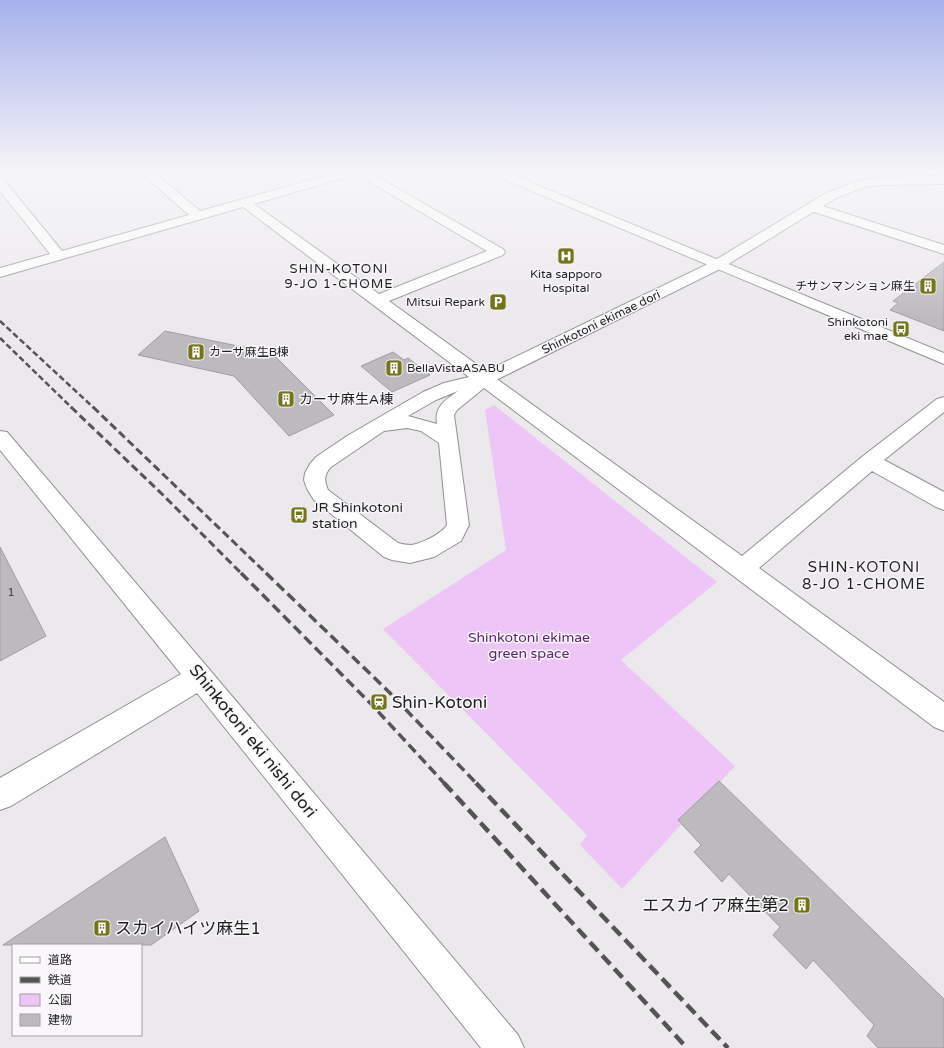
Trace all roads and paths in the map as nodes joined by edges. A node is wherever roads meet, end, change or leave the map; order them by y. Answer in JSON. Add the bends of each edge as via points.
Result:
{"nodes":[{"id":1,"x":30,"y":220,"type":"edge"},
{"id":2,"x":184,"y":220,"type":"edge"},
{"id":3,"x":268,"y":220,"type":"edge"},
{"id":4,"x":443,"y":220,"type":"edge"},
{"id":5,"x":610,"y":220,"type":"edge"},
{"id":6,"x":792,"y":220,"type":"edge"},
{"id":7,"x":852,"y":220,"type":"edge"},
{"id":8,"x":944,"y":250,"type":"edge"},
{"id":9,"x":59,"y":256,"type":"junction"},
{"id":10,"x":717,"y":265,"type":"junction"},
{"id":11,"x":0,"y":273,"type":"edge"},
{"id":12,"x":378,"y":300,"type":"junction"},
{"id":13,"x":944,"y":359,"type":"edge"},
{"id":14,"x":484,"y":379,"type":"junction"},
{"id":15,"x":944,"y":403,"type":"edge"},
{"id":16,"x":380,"y":425,"type":"junction"},
{"id":17,"x":0,"y":436,"type":"edge"},
{"id":18,"x":449,"y":440,"type":"junction"},
{"id":19,"x":870,"y":461,"type":"junction"},
{"id":20,"x":944,"y":502,"type":"edge"},
{"id":21,"x":742,"y":570,"type":"junction"},
{"id":22,"x":200,"y":676,"type":"junction"},
{"id":23,"x":944,"y":718,"type":"edge"},
{"id":24,"x":0,"y":794,"type":"edge"},
{"id":25,"x":504,"y":1048,"type":"edge"}],
"edges":[{"from":1,"to":9,"type":"street"},
{"from":2,"to":9,"type":"street"},
{"from":3,"to":12,"type":"street"},
{"from":4,"to":12,"type":"street","via":[[498,252]]},
{"from":5,"to":10,"type":"street"},
{"from":6,"to":10,"type":"street","name":"Shinkotoni ekimae dori"},
{"from":7,"to":8,"type":"street"},
{"from":9,"to":11,"type":"street"},
{"from":10,"to":13,"type":"street"},
{"from":10,"to":14,"type":"street","name":"Shinkotoni ekimae dori"},
{"from":12,"to":14,"type":"street"},
{"from":14,"to":16,"type":"street","via":[[440,391]]},
{"from":14,"to":18,"type":"street","via":[[448,407],[445,415]]},
{"from":14,"to":21,"type":"street"},
{"from":15,"to":19,"type":"street"},
{"from":16,"to":18,"type":"street","via":[[407,422],[427,426]]},
{"from":16,"to":18,"type":"street","via":[[329,457],[317,468],[314,477],[321,495],[392,551],[410,554],[426,551],[453,535],[458,524]]},
{"from":17,"to":22,"type":"street","name":"Shinkotoni eki nishi dori"},
{"from":19,"to":20,"type":"street"},
{"from":19,"to":21,"type":"street"},
{"from":21,"to":23,"type":"street"},
{"from":22,"to":24,"type":"street"},
{"from":22,"to":25,"type":"street","name":"Shinkotoni eki nishi dori"}]}
